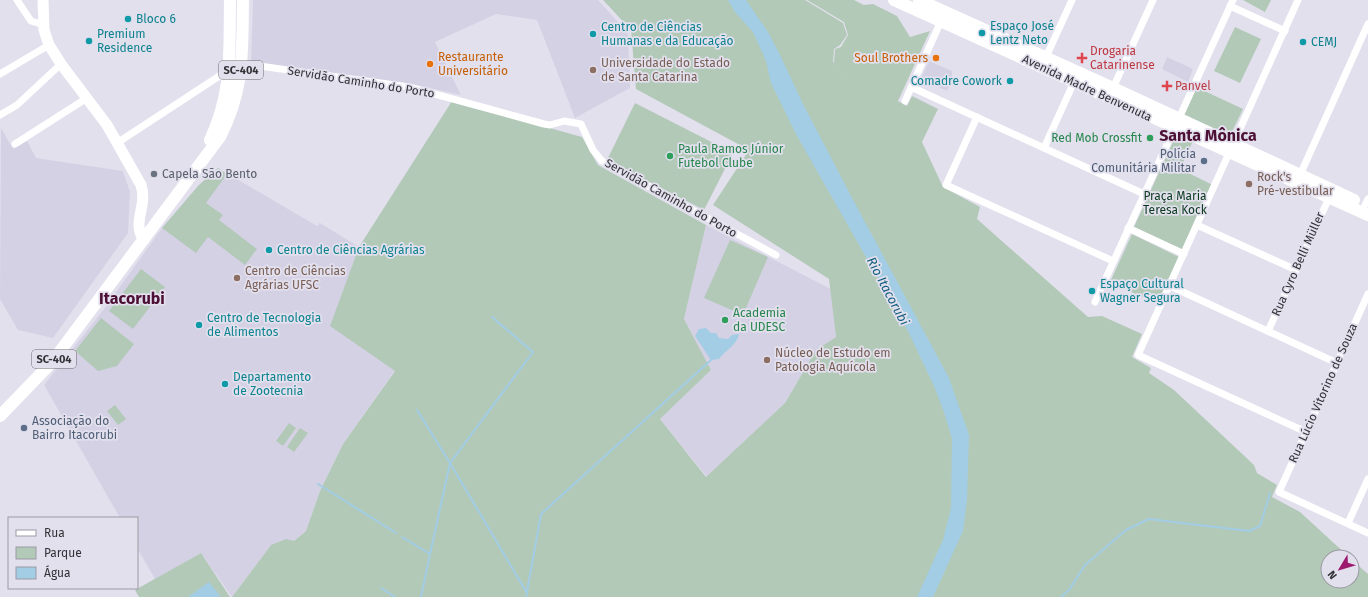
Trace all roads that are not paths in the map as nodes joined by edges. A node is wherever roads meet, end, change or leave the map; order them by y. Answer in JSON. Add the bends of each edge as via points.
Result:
{"nodes":[{"id":1,"x":17,"y":0,"type":"edge"},
{"id":2,"x":43,"y":0,"type":"edge"},
{"id":3,"x":230,"y":0,"type":"edge"},
{"id":4,"x":243,"y":0,"type":"edge"},
{"id":5,"x":894,"y":0,"type":"edge"},
{"id":6,"x":919,"y":0,"type":"edge"},
{"id":7,"x":1072,"y":0,"type":"edge"},
{"id":8,"x":1153,"y":0,"type":"edge"},
{"id":9,"x":1298,"y":0,"type":"edge"},
{"id":10,"x":907,"y":3,"type":"edge"},
{"id":11,"x":1231,"y":3,"type":"edge"},
{"id":12,"x":941,"y":21,"type":"junction"},
{"id":13,"x":1368,"y":24,"type":"edge"},
{"id":14,"x":44,"y":25,"type":"junction"},
{"id":15,"x":1285,"y":31,"type":"junction"},
{"id":16,"x":1360,"y":40,"type":"junction"},
{"id":17,"x":1368,"y":44,"type":"edge"},
{"id":18,"x":49,"y":45,"type":"junction"},
{"id":19,"x":1046,"y":57,"type":"junction"},
{"id":20,"x":61,"y":64,"type":"junction"},
{"id":21,"x":234,"y":64,"type":"junction"},
{"id":22,"x":0,"y":74,"type":"edge"},
{"id":23,"x":1074,"y":82,"type":"junction"},
{"id":24,"x":911,"y":87,"type":"junction"},
{"id":25,"x":1113,"y":88,"type":"junction"},
{"id":26,"x":87,"y":98,"type":"junction"},
{"id":27,"x":905,"y":101,"type":"dead end"},
{"id":28,"x":0,"y":115,"type":"edge"},
{"id":29,"x":977,"y":117,"type":"junction"},
{"id":30,"x":1176,"y":123,"type":"junction"},
{"id":31,"x":117,"y":143,"type":"junction"},
{"id":32,"x":15,"y":144,"type":"dead end"},
{"id":33,"x":1044,"y":148,"type":"junction"},
{"id":34,"x":1232,"y":149,"type":"junction"},
{"id":35,"x":1300,"y":175,"type":"junction"},
{"id":36,"x":1144,"y":194,"type":"junction"},
{"id":37,"x":1329,"y":198,"type":"junction"},
{"id":38,"x":1367,"y":206,"type":"edge"},
{"id":39,"x":1197,"y":225,"type":"junction"},
{"id":40,"x":1128,"y":228,"type":"junction"},
{"id":41,"x":144,"y":240,"type":"junction"},
{"id":42,"x":1184,"y":254,"type":"junction"},
{"id":43,"x":776,"y":255,"type":"dead end"},
{"id":44,"x":1113,"y":261,"type":"junction"},
{"id":45,"x":1296,"y":270,"type":"junction"},
{"id":46,"x":1170,"y":286,"type":"junction"},
{"id":47,"x":1368,"y":296,"type":"edge"},
{"id":48,"x":1095,"y":302,"type":"dead end"},
{"id":49,"x":1268,"y":331,"type":"junction"},
{"id":50,"x":1337,"y":363,"type":"junction"},
{"id":51,"x":0,"y":416,"type":"edge"},
{"id":52,"x":1306,"y":432,"type":"junction"},
{"id":53,"x":1368,"y":479,"type":"edge"},
{"id":54,"x":1348,"y":524,"type":"junction"},
{"id":55,"x":1368,"y":533,"type":"edge"}],
"edges":[{"from":1,"to":14,"type":"street","via":[[31,21]]},
{"from":2,"to":14,"type":"main road"},
{"from":3,"to":21,"type":"main road","number":"SC-404"},
{"from":4,"to":21,"type":"main road","number":"SC-404"},
{"from":5,"to":10,"type":"main road","name":"Avenida Madre Benvenuta"},
{"from":6,"to":19,"type":"main road","name":"Avenida Madre Benvenuta"},
{"from":7,"to":19,"type":"street"},
{"from":8,"to":25,"type":"street"},
{"from":9,"to":15,"type":"street"},
{"from":10,"to":12,"type":"main road","name":"Avenida Madre Benvenuta"},
{"from":11,"to":15,"type":"street"},
{"from":11,"to":30,"type":"street"},
{"from":12,"to":23,"type":"main road","name":"Avenida Madre Benvenuta"},
{"from":12,"to":24,"type":"street"},
{"from":13,"to":16,"type":"street"},
{"from":14,"to":18,"type":"main road"},
{"from":15,"to":34,"type":"street"},
{"from":16,"to":17,"type":"street"},
{"from":16,"to":35,"type":"street"},
{"from":18,"to":20,"type":"main road"},
{"from":18,"to":22,"type":"street"},
{"from":19,"to":25,"type":"main road","name":"Avenida Madre Benvenuta"},
{"from":20,"to":26,"type":"main road"},
{"from":20,"to":28,"type":"street","via":[[17,105]]},
{"from":21,"to":31,"type":"street"},
{"from":21,"to":41,"type":"main road","number":"SC-404","via":[[238,92],[220,136]]},
{"from":21,"to":43,"type":"street","name":"Servidão Caminho do Porto","via":[[409,87],[544,124],[564,121],[581,124],[593,150],[602,161]]},
{"from":23,"to":30,"type":"main road","name":"Avenida Madre Benvenuta"},
{"from":23,"to":33,"type":"street"},
{"from":24,"to":27,"type":"street"},
{"from":24,"to":29,"type":"street"},
{"from":25,"to":30,"type":"main road","name":"Avenida Madre Benvenuta"},
{"from":26,"to":31,"type":"main road"},
{"from":26,"to":32,"type":"street"},
{"from":29,"to":33,"type":"street"},
{"from":29,"to":44,"type":"street","via":[[946,185]]},
{"from":30,"to":34,"type":"main road","name":"Avenida Madre Benvenuta"},
{"from":30,"to":36,"type":"street"},
{"from":31,"to":41,"type":"main road","via":[[144,195],[138,226],[139,234]]},
{"from":33,"to":36,"type":"street"},
{"from":34,"to":35,"type":"main road","name":"Avenida Madre Benvenuta"},
{"from":34,"to":37,"type":"main road","name":"Avenida Madre Benvenuta"},
{"from":34,"to":39,"type":"street"},
{"from":35,"to":38,"type":"main road","name":"Avenida Madre Benvenuta"},
{"from":36,"to":40,"type":"street"},
{"from":37,"to":38,"type":"main road","name":"Avenida Madre Benvenuta"},
{"from":37,"to":45,"type":"street","name":"Rua Cyro Belli Müller"},
{"from":39,"to":42,"type":"street"},
{"from":39,"to":45,"type":"street"},
{"from":40,"to":42,"type":"street"},
{"from":40,"to":44,"type":"street"},
{"from":41,"to":51,"type":"main road","number":"SC-404","via":[[48,366]]},
{"from":42,"to":46,"type":"street"},
{"from":44,"to":48,"type":"street"},
{"from":45,"to":49,"type":"street","name":"Rua Cyro Belli Müller"},
{"from":46,"to":49,"type":"street"},
{"from":46,"to":52,"type":"street","via":[[1138,355]]},
{"from":47,"to":50,"type":"street","name":"Rua Lúcio Vitorino de Souza"},
{"from":49,"to":50,"type":"street"},
{"from":50,"to":52,"type":"street","name":"Rua Lúcio Vitorino de Souza"},
{"from":52,"to":54,"type":"street","name":"Rua Lúcio Vitorino de Souza","via":[[1279,492]]},
{"from":53,"to":54,"type":"street"},
{"from":54,"to":55,"type":"street"}]}
